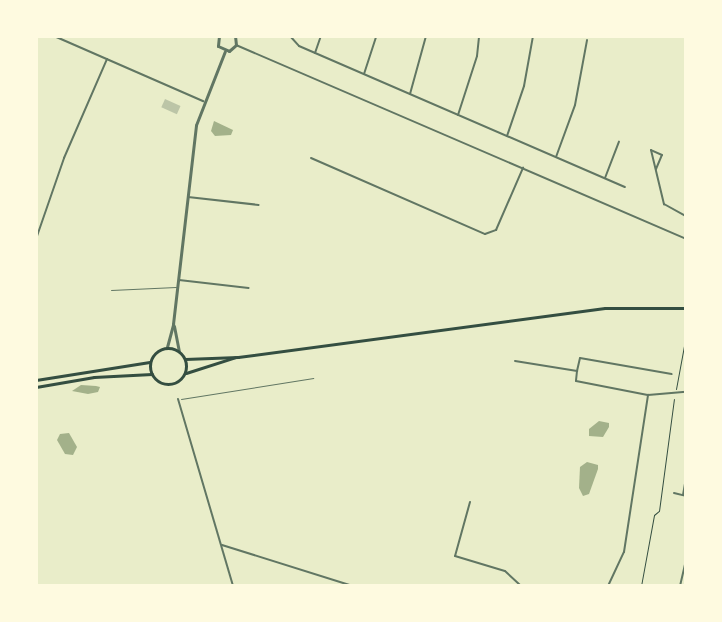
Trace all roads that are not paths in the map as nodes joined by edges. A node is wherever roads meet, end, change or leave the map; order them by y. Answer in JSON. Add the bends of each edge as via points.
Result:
{"nodes":[{"id":1,"x":54,"y":36,"type":"edge"},
{"id":2,"x":218,"y":36,"type":"edge"},
{"id":3,"x":235,"y":36,"type":"edge"},
{"id":4,"x":290,"y":36,"type":"edge"},
{"id":5,"x":321,"y":36,"type":"edge"},
{"id":6,"x":376,"y":36,"type":"edge"},
{"id":7,"x":426,"y":36,"type":"edge"},
{"id":8,"x":479,"y":36,"type":"edge"},
{"id":9,"x":533,"y":36,"type":"edge"},
{"id":10,"x":587,"y":40,"type":"dead end"},
{"id":11,"x":236,"y":45,"type":"junction"},
{"id":12,"x":225,"y":51,"type":"junction"},
{"id":13,"x":315,"y":53,"type":"junction"},
{"id":14,"x":107,"y":59,"type":"junction"},
{"id":15,"x":364,"y":74,"type":"junction"},
{"id":16,"x":410,"y":94,"type":"junction"},
{"id":17,"x":203,"y":101,"type":"junction"},
{"id":18,"x":458,"y":115,"type":"junction"},
{"id":19,"x":507,"y":136,"type":"junction"},
{"id":20,"x":619,"y":142,"type":"dead end"},
{"id":21,"x":556,"y":157,"type":"junction"},
{"id":22,"x":310,"y":158,"type":"dead end"},
{"id":23,"x":523,"y":168,"type":"junction"},
{"id":24,"x":657,"y":169,"type":"junction"},
{"id":25,"x":605,"y":178,"type":"junction"},
{"id":26,"x":625,"y":187,"type":"dead end"},
{"id":27,"x":188,"y":197,"type":"junction"},
{"id":28,"x":259,"y":205,"type":"dead end"},
{"id":29,"x":686,"y":216,"type":"edge"},
{"id":30,"x":36,"y":239,"type":"edge"},
{"id":31,"x":686,"y":239,"type":"edge"},
{"id":32,"x":179,"y":280,"type":"junction"},
{"id":33,"x":178,"y":287,"type":"junction"},
{"id":34,"x":249,"y":288,"type":"dead end"},
{"id":35,"x":111,"y":290,"type":"dead end"},
{"id":36,"x":686,"y":308,"type":"edge"},
{"id":37,"x":173,"y":324,"type":"junction"},
{"id":38,"x":167,"y":347,"type":"junction"},
{"id":39,"x":179,"y":351,"type":"junction"},
{"id":40,"x":237,"y":357,"type":"junction"},
{"id":41,"x":185,"y":359,"type":"junction"},
{"id":42,"x":515,"y":361,"type":"dead end"},
{"id":43,"x":150,"y":362,"type":"junction"},
{"id":44,"x":577,"y":371,"type":"junction"},
{"id":45,"x":152,"y":374,"type":"junction"},
{"id":46,"x":185,"y":374,"type":"junction"},
{"id":47,"x":672,"y":374,"type":"dead end"},
{"id":48,"x":313,"y":378,"type":"dead end"},
{"id":49,"x":36,"y":380,"type":"edge"},
{"id":50,"x":36,"y":387,"type":"edge"},
{"id":51,"x":686,"y":392,"type":"edge"},
{"id":52,"x":648,"y":394,"type":"junction"},
{"id":53,"x":178,"y":399,"type":"joint"},
{"id":54,"x":686,"y":478,"type":"edge"},
{"id":55,"x":674,"y":493,"type":"dead end"},
{"id":56,"x":685,"y":496,"type":"edge"},
{"id":57,"x":470,"y":502,"type":"dead end"},
{"id":58,"x":222,"y":545,"type":"junction"},
{"id":59,"x":686,"y":560,"type":"edge"},
{"id":60,"x":233,"y":586,"type":"edge"},
{"id":61,"x":353,"y":586,"type":"edge"},
{"id":62,"x":521,"y":586,"type":"edge"},
{"id":63,"x":608,"y":586,"type":"edge"},
{"id":64,"x":680,"y":586,"type":"edge"}],
"edges":[{"from":1,"to":14,"type":"street"},
{"from":2,"to":12,"type":"street","via":[[218,46]]},
{"from":3,"to":11,"type":"street"},
{"from":4,"to":13,"type":"street","via":[[299,46]]},
{"from":5,"to":13,"type":"street"},
{"from":6,"to":15,"type":"street"},
{"from":7,"to":16,"type":"street"},
{"from":8,"to":18,"type":"street"},
{"from":9,"to":19,"type":"street","via":[[524,86]]},
{"from":10,"to":21,"type":"street","via":[[575,105]]},
{"from":11,"to":12,"type":"street"},
{"from":11,"to":23,"type":"street"},
{"from":12,"to":17,"type":"street"},
{"from":13,"to":15,"type":"street"},
{"from":14,"to":17,"type":"street"},
{"from":14,"to":30,"type":"street","via":[[64,158]]},
{"from":15,"to":16,"type":"street"},
{"from":16,"to":18,"type":"street"},
{"from":17,"to":27,"type":"street","via":[[196,125]]},
{"from":18,"to":19,"type":"street"},
{"from":19,"to":21,"type":"street"},
{"from":20,"to":25,"type":"street"},
{"from":21,"to":25,"type":"street"},
{"from":22,"to":23,"type":"street","via":[[485,234],[496,230]]},
{"from":23,"to":31,"type":"street"},
{"from":24,"to":24,"type":"street","via":[[654,159],[651,150],[662,155]]},
{"from":24,"to":29,"type":"street","via":[[664,204]]},
{"from":25,"to":26,"type":"street"},
{"from":27,"to":28,"type":"street"},
{"from":27,"to":32,"type":"street"},
{"from":32,"to":33,"type":"street"},
{"from":32,"to":34,"type":"street"},
{"from":33,"to":35,"type":"lane"},
{"from":33,"to":37,"type":"street"},
{"from":36,"to":40,"type":"main road","via":[[605,308],[526,316]]},
{"from":37,"to":38,"type":"street"},
{"from":37,"to":39,"type":"street"},
{"from":38,"to":39,"type":"main road"},
{"from":38,"to":43,"type":"main road","via":[[156,352]]},
{"from":39,"to":41,"type":"main road"},
{"from":40,"to":41,"type":"main road"},
{"from":40,"to":46,"type":"main road","via":[[192,368]]},
{"from":41,"to":46,"type":"main road"},
{"from":42,"to":44,"type":"street"},
{"from":43,"to":45,"type":"main road"},
{"from":43,"to":49,"type":"main road"},
{"from":44,"to":47,"type":"street","via":[[580,358]]},
{"from":44,"to":52,"type":"street","via":[[576,381]]},
{"from":45,"to":46,"type":"main road","via":[[159,382],[170,384]]},
{"from":45,"to":50,"type":"main road","via":[[94,377]]},
{"from":48,"to":53,"type":"lane"},
{"from":51,"to":52,"type":"street"},
{"from":52,"to":63,"type":"street","via":[[624,552]]},
{"from":53,"to":58,"type":"street"},
{"from":54,"to":56,"type":"street"},
{"from":55,"to":56,"type":"street"},
{"from":57,"to":62,"type":"street","via":[[455,556],[505,571]]},
{"from":58,"to":60,"type":"street"},
{"from":58,"to":61,"type":"street"},
{"from":59,"to":64,"type":"street"}]}
